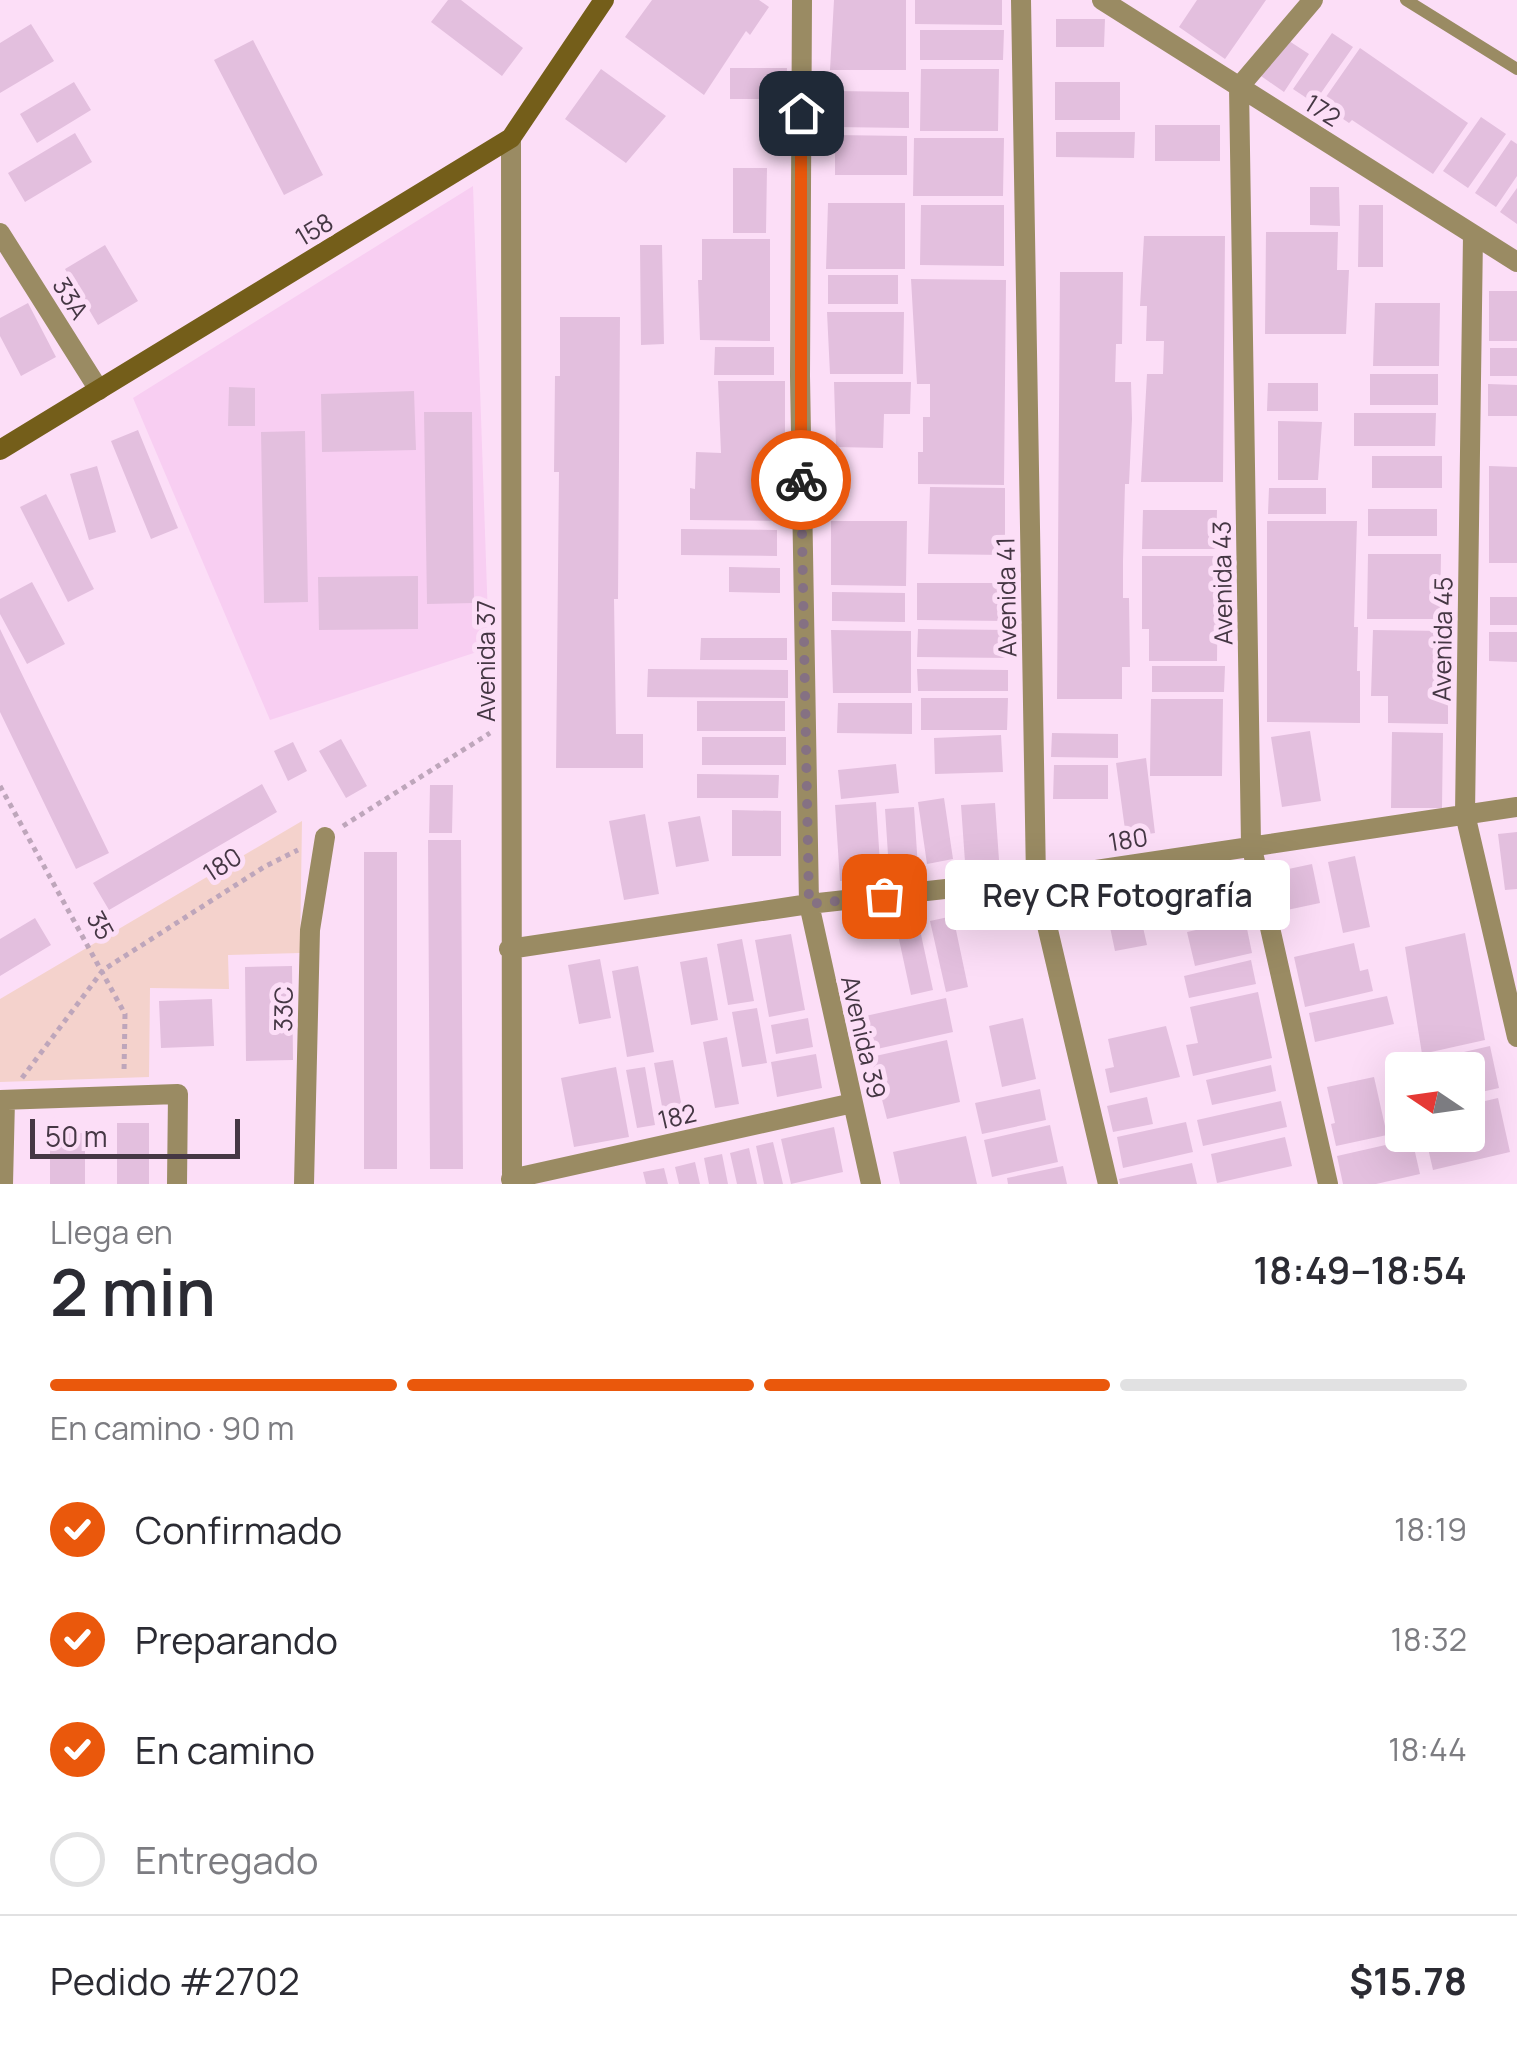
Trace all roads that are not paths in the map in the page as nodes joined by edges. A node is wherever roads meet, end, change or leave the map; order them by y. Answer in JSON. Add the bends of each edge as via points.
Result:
{"nodes":[{"id":1,"x":604,"y":0,"type":"edge"},
{"id":2,"x":802,"y":0,"type":"edge"},
{"id":3,"x":1021,"y":0,"type":"edge"},
{"id":4,"x":1102,"y":0,"type":"edge"},
{"id":5,"x":1313,"y":0,"type":"edge"},
{"id":6,"x":1415,"y":1,"type":"edge"},
{"id":7,"x":1517,"y":69,"type":"edge"},
{"id":8,"x":1239,"y":86,"type":"junction"},
{"id":9,"x":512,"y":138,"type":"junction"},
{"id":10,"x":0,"y":233,"type":"edge"},
{"id":11,"x":1473,"y":236,"type":"junction"},
{"id":12,"x":1517,"y":262,"type":"edge"},
{"id":13,"x":99,"y":390,"type":"junction"},
{"id":14,"x":0,"y":450,"type":"edge"},
{"id":15,"x":1517,"y":807,"type":"edge"},
{"id":16,"x":1465,"y":814,"type":"junction"},
{"id":17,"x":325,"y":837,"type":"road end"},
{"id":18,"x":1251,"y":844,"type":"junction"},
{"id":19,"x":1036,"y":879,"type":"junction"},
{"id":20,"x":809,"y":904,"type":"junction"},
{"id":21,"x":509,"y":948,"type":"junction"},
{"id":22,"x":1517,"y":1037,"type":"edge"},
{"id":23,"x":2,"y":1100,"type":"edge"},
{"id":24,"x":853,"y":1103,"type":"junction"},
{"id":25,"x":512,"y":1182,"type":"edge"},
{"id":26,"x":3,"y":1184,"type":"edge"},
{"id":27,"x":177,"y":1184,"type":"edge"},
{"id":28,"x":304,"y":1184,"type":"edge"},
{"id":29,"x":871,"y":1184,"type":"edge"},
{"id":30,"x":1108,"y":1184,"type":"edge"},
{"id":31,"x":1328,"y":1184,"type":"edge"}],
"edges":[{"from":1,"to":9,"type":"street","name":"158"},
{"from":2,"to":20,"type":"street","name":"Avenida 39"},
{"from":3,"to":19,"type":"street","name":"Avenida 41"},
{"from":4,"to":8,"type":"street","name":"172"},
{"from":5,"to":8,"type":"street"},
{"from":6,"to":7,"type":"lane"},
{"from":8,"to":11,"type":"street","name":"172"},
{"from":8,"to":18,"type":"street","name":"Avenida 43"},
{"from":9,"to":13,"type":"street","name":"158"},
{"from":9,"to":21,"type":"street","name":"Avenida 37"},
{"from":10,"to":13,"type":"street","name":"33A"},
{"from":11,"to":12,"type":"street","name":"172"},
{"from":11,"to":16,"type":"street","name":"Avenida 45"},
{"from":13,"to":14,"type":"street","name":"158"},
{"from":15,"to":16,"type":"street","name":"180"},
{"from":16,"to":18,"type":"street","name":"180"},
{"from":16,"to":22,"type":"street","name":"Avenida 45"},
{"from":17,"to":28,"type":"street","name":"33C","via":[[310,930]]},
{"from":18,"to":19,"type":"street","name":"180"},
{"from":18,"to":31,"type":"street","name":"Avenida 43"},
{"from":19,"to":20,"type":"street","name":"180"},
{"from":19,"to":30,"type":"street","name":"Avenida 41"},
{"from":20,"to":21,"type":"street","name":"180"},
{"from":20,"to":24,"type":"street","name":"Avenida 39"},
{"from":21,"to":25,"type":"street","name":"Avenida 37"},
{"from":23,"to":26,"type":"street"},
{"from":23,"to":27,"type":"street","via":[[178,1094]]},
{"from":24,"to":25,"type":"street","name":"182"},
{"from":24,"to":29,"type":"street","name":"Avenida 39"}]}
